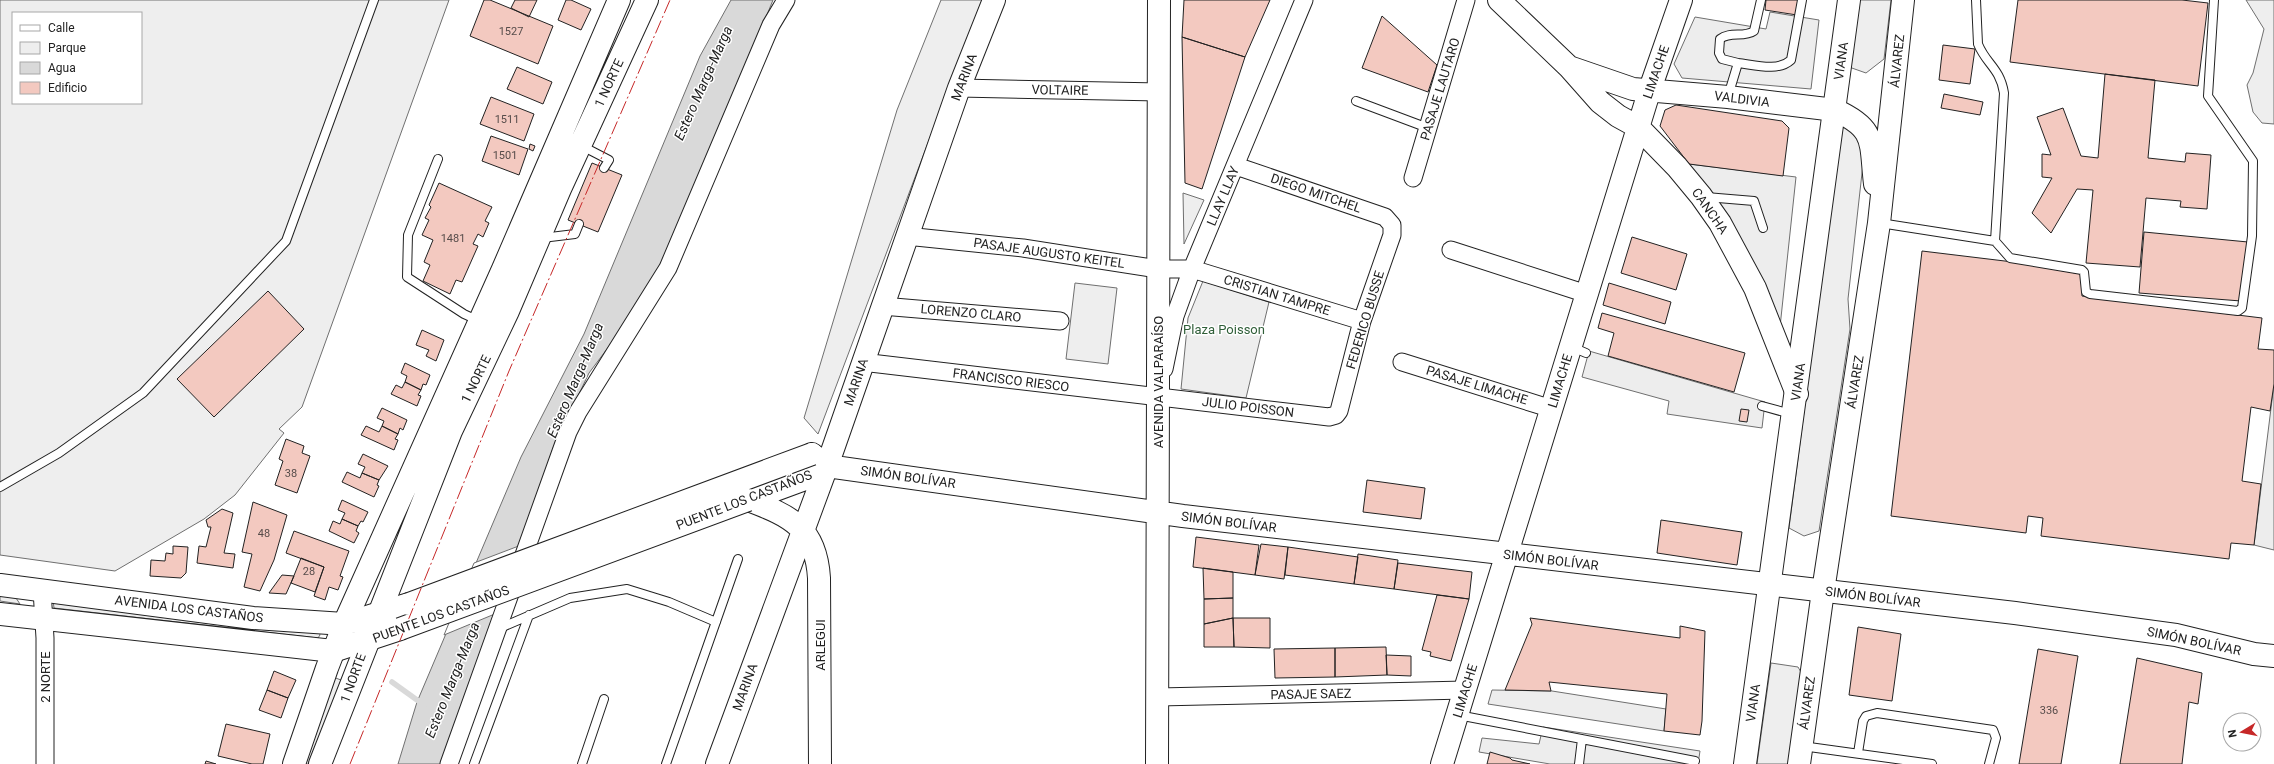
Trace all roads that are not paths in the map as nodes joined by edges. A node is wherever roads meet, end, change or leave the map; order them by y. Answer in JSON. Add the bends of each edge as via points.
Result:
{"nodes":[{"id":1,"x":374,"y":0,"type":"edge"},
{"id":2,"x":619,"y":0,"type":"edge"},
{"id":3,"x":647,"y":0,"type":"edge"},
{"id":4,"x":786,"y":0,"type":"edge"},
{"id":5,"x":994,"y":0,"type":"edge"},
{"id":6,"x":1159,"y":0,"type":"edge"},
{"id":7,"x":1304,"y":0,"type":"edge"},
{"id":8,"x":1466,"y":0,"type":"edge"},
{"id":9,"x":1499,"y":0,"type":"edge"},
{"id":10,"x":1681,"y":0,"type":"edge"},
{"id":11,"x":1761,"y":0,"type":"edge"},
{"id":12,"x":1802,"y":0,"type":"edge"},
{"id":13,"x":1849,"y":0,"type":"edge"},
{"id":14,"x":1903,"y":0,"type":"edge"},
{"id":15,"x":1976,"y":0,"type":"edge"},
{"id":16,"x":2214,"y":0,"type":"edge"},
{"id":17,"x":1738,"y":63,"type":"junction"},
{"id":18,"x":1569,"y":67,"type":"junction"},
{"id":19,"x":959,"y":88,"type":"junction"},
{"id":20,"x":1650,"y":89,"type":"junction"},
{"id":21,"x":1160,"y":92,"type":"junction"},
{"id":22,"x":1728,"y":97,"type":"junction"},
{"id":23,"x":1356,"y":101,"type":"dead end"},
{"id":24,"x":1835,"y":110,"type":"junction"},
{"id":25,"x":1638,"y":127,"type":"junction"},
{"id":26,"x":1428,"y":128,"type":"junction"},
{"id":27,"x":580,"y":145,"type":"junction"},
{"id":28,"x":438,"y":159,"type":"dead end"},
{"id":29,"x":1236,"y":166,"type":"junction"},
{"id":30,"x":604,"y":168,"type":"dead end"},
{"id":31,"x":1413,"y":178,"type":"dead end"},
{"id":32,"x":1701,"y":196,"type":"junction"},
{"id":33,"x":1879,"y":223,"type":"junction"},
{"id":34,"x":579,"y":224,"type":"dead end"},
{"id":35,"x":1392,"y":225,"type":"joint"},
{"id":36,"x":1763,"y":228,"type":"dead end"},
{"id":37,"x":906,"y":236,"type":"junction"},
{"id":38,"x":539,"y":238,"type":"junction"},
{"id":39,"x":1995,"y":241,"type":"junction"},
{"id":40,"x":1451,"y":250,"type":"dead end"},
{"id":41,"x":1158,"y":269,"type":"junction"},
{"id":42,"x":1192,"y":269,"type":"junction"},
{"id":43,"x":1587,"y":294,"type":"junction"},
{"id":44,"x":882,"y":306,"type":"junction"},
{"id":45,"x":479,"y":321,"type":"junction"},
{"id":46,"x":1060,"y":321,"type":"dead end"},
{"id":47,"x":1362,"y":321,"type":"junction"},
{"id":48,"x":862,"y":362,"type":"junction"},
{"id":49,"x":1402,"y":362,"type":"dead end"},
{"id":50,"x":1159,"y":396,"type":"junction"},
{"id":51,"x":1795,"y":404,"type":"junction"},
{"id":52,"x":1762,"y":406,"type":"dead end"},
{"id":53,"x":1552,"y":409,"type":"junction"},
{"id":54,"x":1336,"y":415,"type":"joint"},
{"id":55,"x":820,"y":460,"type":"junction"},
{"id":56,"x":0,"y":487,"type":"edge"},
{"id":57,"x":748,"y":500,"type":"junction"},
{"id":58,"x":1159,"y":513,"type":"junction"},
{"id":59,"x":796,"y":524,"type":"junction"},
{"id":60,"x":1507,"y":555,"type":"junction"},
{"id":61,"x":738,"y":559,"type":"dead end"},
{"id":62,"x":0,"y":585,"type":"edge"},
{"id":63,"x":1769,"y":585,"type":"junction"},
{"id":64,"x":42,"y":590,"type":"junction"},
{"id":65,"x":1822,"y":591,"type":"junction"},
{"id":66,"x":0,"y":614,"type":"edge"},
{"id":67,"x":378,"y":614,"type":"junction"},
{"id":68,"x":529,"y":615,"type":"junction"},
{"id":69,"x":44,"y":621,"type":"junction"},
{"id":70,"x":716,"y":622,"type":"junction"},
{"id":71,"x":344,"y":624,"type":"junction"},
{"id":72,"x":500,"y":628,"type":"junction"},
{"id":73,"x":367,"y":642,"type":"junction"},
{"id":74,"x":333,"y":651,"type":"junction"},
{"id":75,"x":2274,"y":656,"type":"edge"},
{"id":76,"x":1465,"y":690,"type":"junction"},
{"id":77,"x":1158,"y":697,"type":"junction"},
{"id":78,"x":604,"y":699,"type":"dead end"},
{"id":79,"x":1458,"y":715,"type":"junction"},
{"id":80,"x":1582,"y":739,"type":"junction"},
{"id":81,"x":1858,"y":753,"type":"junction"},
{"id":82,"x":1800,"y":755,"type":"edge"},
{"id":83,"x":1695,"y":761,"type":"dead end"},
{"id":84,"x":45,"y":764,"type":"edge"},
{"id":85,"x":294,"y":764,"type":"edge"},
{"id":86,"x":320,"y":764,"type":"edge"},
{"id":87,"x":449,"y":764,"type":"edge"},
{"id":88,"x":474,"y":764,"type":"edge"},
{"id":89,"x":582,"y":764,"type":"edge"},
{"id":90,"x":666,"y":764,"type":"edge"},
{"id":91,"x":716,"y":764,"type":"edge"},
{"id":92,"x":820,"y":764,"type":"edge"},
{"id":93,"x":1158,"y":764,"type":"edge"},
{"id":94,"x":1442,"y":764,"type":"edge"},
{"id":95,"x":1579,"y":764,"type":"edge"},
{"id":96,"x":1745,"y":764,"type":"edge"},
{"id":97,"x":1932,"y":764,"type":"edge"},
{"id":98,"x":1990,"y":764,"type":"edge"}],
"edges":[{"from":1,"to":56,"type":"lane","via":[[286,242],[143,394],[58,453]]},
{"from":2,"to":45,"type":"main road","name":"1 NORTE"},
{"from":3,"to":27,"type":"main road","name":"1 NORTE"},
{"from":4,"to":72,"type":"street","via":[[771,25],[668,268],[568,432]]},
{"from":5,"to":19,"type":"main road","name":"MARINA"},
{"from":6,"to":21,"type":"main road","name":"AVENIDA VALPARAÍSO"},
{"from":7,"to":29,"type":"street","name":"LLAY LLAY"},
{"from":8,"to":26,"type":"street","name":"PASAJE LAUTARO"},
{"from":9,"to":18,"type":"main road","name":"CANCHA"},
{"from":10,"to":20,"type":"main road","name":"LIMACHE"},
{"from":11,"to":17,"type":"lane","via":[[1754,30],[1751,33],[1724,36],[1720,39],[1718,53],[1722,59]]},
{"from":12,"to":17,"type":"lane","via":[[1791,60],[1778,67]]},
{"from":13,"to":24,"type":"main road","name":"VIANA"},
{"from":14,"to":33,"type":"main road","name":"ÁLVAREZ"},
{"from":15,"to":39,"type":"lane","via":[[1978,44],[1999,74],[2004,93]]},
{"from":16,"to":39,"type":"lane","via":[[2208,96],[2253,161],[2252,236],[2242,308],[2238,311],[2090,294],[2086,292],[2082,270],[2010,258]]},
{"from":17,"to":22,"type":"lane"},
{"from":18,"to":20,"type":"main road","name":"CANCHA","via":[[1627,87]]},
{"from":18,"to":25,"type":"main road","name":"CANCHA","via":[[1600,102]]},
{"from":19,"to":21,"type":"street","name":"VOLTAIRE"},
{"from":19,"to":37,"type":"main road","name":"MARINA"},
{"from":20,"to":22,"type":"main road","name":"VALDIVIA"},
{"from":20,"to":25,"type":"main road","name":"LIMACHE"},
{"from":21,"to":41,"type":"main road","name":"AVENIDA VALPARAÍSO"},
{"from":22,"to":24,"type":"main road","name":"VALDIVIA"},
{"from":23,"to":26,"type":"lane"},
{"from":24,"to":33,"type":"main road","name":"VALDIVIA","via":[[1857,121],[1869,134]]},
{"from":24,"to":51,"type":"main road","name":"VIANA"},
{"from":25,"to":32,"type":"main road","name":"CANCHA"},
{"from":25,"to":43,"type":"main road","name":"LIMACHE"},
{"from":26,"to":31,"type":"street","name":"PASAJE LAUTARO"},
{"from":27,"to":30,"type":"lane","via":[[609,160]]},
{"from":27,"to":38,"type":"main road","name":"1 NORTE"},
{"from":28,"to":45,"type":"lane","via":[[408,235],[406,277]]},
{"from":29,"to":35,"type":"street","name":"DIEGO MITCHEL","via":[[1385,217]]},
{"from":29,"to":42,"type":"street","name":"LLAY LLAY"},
{"from":32,"to":36,"type":"lane","via":[[1754,201]]},
{"from":32,"to":51,"type":"main road","name":"CANCHA","via":[[1732,242],[1755,288]]},
{"from":33,"to":39,"type":"lane"},
{"from":33,"to":65,"type":"main road","name":"ÁLVAREZ"},
{"from":34,"to":38,"type":"lane","via":[[575,234]]},
{"from":35,"to":47,"type":"street","name":"FEDERICO BUSSE","via":[[1392,235]]},
{"from":37,"to":41,"type":"street","name":"PASAJE AUGUSTO KEITEL","via":[[1023,248]]},
{"from":37,"to":44,"type":"main road","name":"MARINA"},
{"from":38,"to":67,"type":"main road","name":"1 NORTE","via":[[451,432]]},
{"from":40,"to":43,"type":"street"},
{"from":41,"to":42,"type":"street","name":"PASAJE AUGUSTO KEITEL"},
{"from":41,"to":50,"type":"main road","name":"AVENIDA VALPARAÍSO"},
{"from":42,"to":47,"type":"street","name":"CRISTIAN TAMPRE"},
{"from":42,"to":50,"type":"street","name":"LLAY LLAY","via":[[1175,316]]},
{"from":43,"to":53,"type":"main road","name":"LIMACHE","via":[[1578,350]]},
{"from":44,"to":46,"type":"street","name":"LORENZO CLARO"},
{"from":44,"to":48,"type":"main road","name":"MARINA"},
{"from":45,"to":71,"type":"main road","name":"1 NORTE"},
{"from":47,"to":54,"type":"street","name":"FEDERICO BUSSE"},
{"from":48,"to":50,"type":"street","name":"FRANCISCO RIESCO"},
{"from":48,"to":55,"type":"main road","name":"MARINA"},
{"from":49,"to":53,"type":"street","name":"PASAJE LIMACHE"},
{"from":50,"to":54,"type":"street","name":"JULIO POISSON","via":[[1329,417]]},
{"from":50,"to":58,"type":"main road","name":"AVENIDA VALPARAÍSO"},
{"from":51,"to":52,"type":"lane"},
{"from":51,"to":63,"type":"main road","name":"VIANA"},
{"from":53,"to":60,"type":"main road","name":"LIMACHE"},
{"from":55,"to":57,"type":"main road","name":"PUENTE LOS CASTAÑOS","via":[[805,479]]},
{"from":55,"to":58,"type":"main road","name":"SIMÓN BOLÍVAR"},
{"from":55,"to":59,"type":"main road","name":"MARINA"},
{"from":55,"to":67,"type":"main road","name":"PUENTE LOS CASTAÑOS","bridge":true},
{"from":57,"to":59,"type":"main road"},
{"from":57,"to":73,"type":"main road","name":"PUENTE LOS CASTAÑOS","bridge":true},
{"from":58,"to":60,"type":"main road","name":"SIMÓN BOLÍVAR"},
{"from":58,"to":77,"type":"main road","name":"AVENIDA VALPARAÍSO"},
{"from":59,"to":91,"type":"main road","name":"MARINA"},
{"from":59,"to":92,"type":"main road","name":"ARLEGUI","via":[[815,550],[820,578]]},
{"from":60,"to":63,"type":"main road","name":"SIMÓN BOLÍVAR"},
{"from":60,"to":76,"type":"main road","name":"LIMACHE"},
{"from":61,"to":70,"type":"lane"},
{"from":62,"to":64,"type":"main road","name":"AVENIDA LOS CASTAÑOS"},
{"from":63,"to":65,"type":"main road","name":"SIMÓN BOLÍVAR"},
{"from":63,"to":96,"type":"main road","name":"VIANA"},
{"from":64,"to":69,"type":"street","name":"2 NORTE"},
{"from":64,"to":71,"type":"main road","name":"AVENIDA LOS CASTAÑOS","via":[[253,618]]},
{"from":65,"to":75,"type":"main road","name":"SIMÓN BOLÍVAR","via":[[2168,634],[2254,654]]},
{"from":65,"to":82,"type":"main road","name":"ÁLVAREZ"},
{"from":66,"to":69,"type":"main road","name":"AVENIDA LOS CASTAÑOS"},
{"from":67,"to":71,"type":"main road","name":"AVENIDA LOS CASTAÑOS"},
{"from":67,"to":73,"type":"main road","name":"1 NORTE"},
{"from":68,"to":70,"type":"lane","via":[[570,598],[627,589],[669,602]]},
{"from":68,"to":72,"type":"lane"},
{"from":68,"to":88,"type":"lane"},
{"from":69,"to":74,"type":"main road","name":"AVENIDA LOS CASTAÑOS"},
{"from":69,"to":84,"type":"street","name":"2 NORTE"},
{"from":70,"to":90,"type":"lane"},
{"from":71,"to":74,"type":"main road","name":"1 NORTE"},
{"from":72,"to":87,"type":"street"},
{"from":73,"to":74,"type":"main road","name":"AVENIDA LOS CASTAÑOS"},
{"from":73,"to":86,"type":"main road","name":"1 NORTE"},
{"from":74,"to":85,"type":"main road","name":"1 NORTE"},
{"from":76,"to":77,"type":"street","name":"PASAJE SAEZ"},
{"from":76,"to":79,"type":"main road","name":"LIMACHE"},
{"from":77,"to":93,"type":"main road","name":"AVENIDA VALPARAÍSO"},
{"from":78,"to":89,"type":"lane"},
{"from":79,"to":80,"type":"lane"},
{"from":79,"to":94,"type":"main road","name":"LIMACHE"},
{"from":80,"to":83,"type":"lane"},
{"from":80,"to":95,"type":"lane"},
{"from":81,"to":82,"type":"lane"},
{"from":81,"to":97,"type":"lane"},
{"from":81,"to":98,"type":"lane","via":[[1863,721],[1866,716],[1877,713],[1993,730],[1996,738]]}]}
